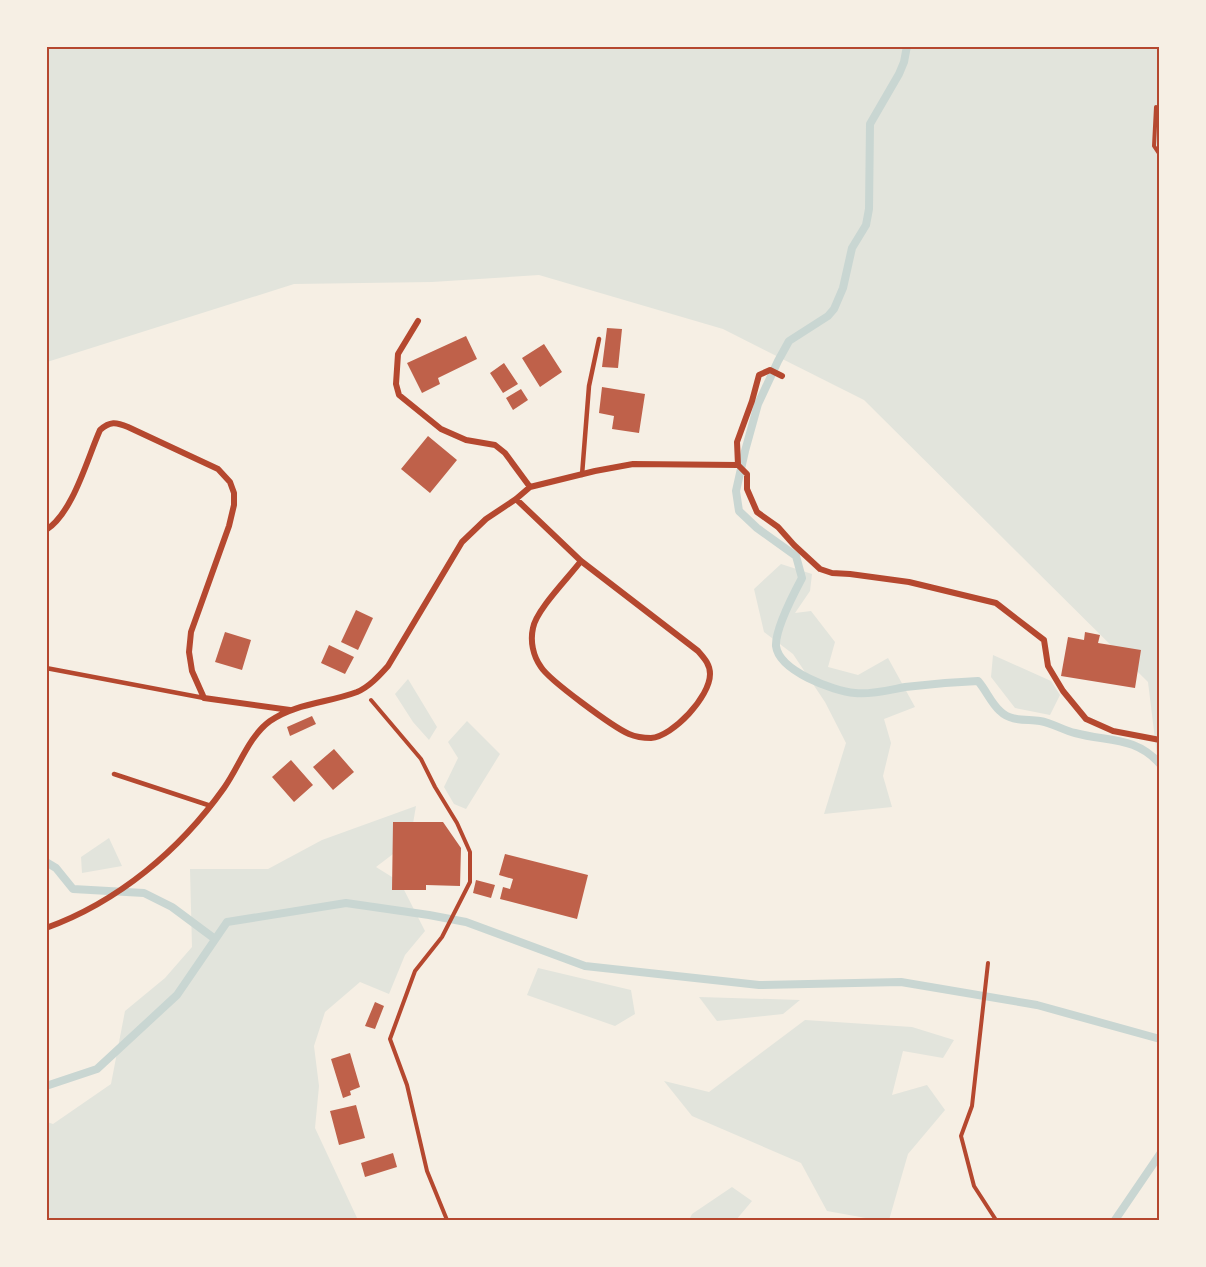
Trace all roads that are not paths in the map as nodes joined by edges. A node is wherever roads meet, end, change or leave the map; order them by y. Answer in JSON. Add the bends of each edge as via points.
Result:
{"nodes":[{"id":1,"x":418,"y":321,"type":"dead end"},
{"id":2,"x":599,"y":339,"type":"dead end"},
{"id":3,"x":782,"y":376,"type":"dead end"},
{"id":4,"x":738,"y":465,"type":"junction"},
{"id":5,"x":582,"y":475,"type":"junction"},
{"id":6,"x":530,"y":487,"type":"junction"},
{"id":7,"x":516,"y":499,"type":"junction"},
{"id":8,"x":46,"y":530,"type":"edge"},
{"id":9,"x":581,"y":561,"type":"junction"},
{"id":10,"x":46,"y":668,"type":"edge"},
{"id":11,"x":204,"y":698,"type":"junction"},
{"id":12,"x":290,"y":710,"type":"junction"},
{"id":13,"x":1160,"y":740,"type":"edge"},
{"id":14,"x":114,"y":774,"type":"dead end"},
{"id":15,"x":211,"y":806,"type":"junction"},
{"id":16,"x":46,"y":928,"type":"edge"}],
"edges":[{"from":1,"to":6,"type":"street","via":[[398,354],[399,395],[441,429],[466,440],[495,445]]},
{"from":2,"to":5,"type":"lane","via":[[589,386]]},
{"from":3,"to":4,"type":"street","via":[[770,370],[759,375],[737,442]]},
{"from":4,"to":5,"type":"street","via":[[633,464]]},
{"from":4,"to":13,"type":"street","via":[[747,474],[747,489],[757,512],[820,569],[909,582],[996,603],[1044,640],[1048,666],[1086,719],[1113,731]]},
{"from":5,"to":6,"type":"street"},
{"from":6,"to":7,"type":"street"},
{"from":7,"to":9,"type":"street"},
{"from":7,"to":12,"type":"street","via":[[486,519],[462,542],[388,666],[369,684],[358,692]]},
{"from":8,"to":11,"type":"street","via":[[66,511],[100,430],[111,422],[205,462],[224,475],[234,493],[234,505],[191,632],[189,652],[192,671]]},
{"from":9,"to":9,"type":"street","via":[[534,621],[532,640],[537,660],[548,676],[622,731],[643,738],[664,735],[681,722],[710,683],[707,661]]},
{"from":10,"to":11,"type":"lane"},
{"from":11,"to":12,"type":"street"},
{"from":12,"to":15,"type":"street","via":[[259,731]]},
{"from":14,"to":15,"type":"lane"},
{"from":15,"to":16,"type":"street","via":[[158,862],[110,897]]}]}
